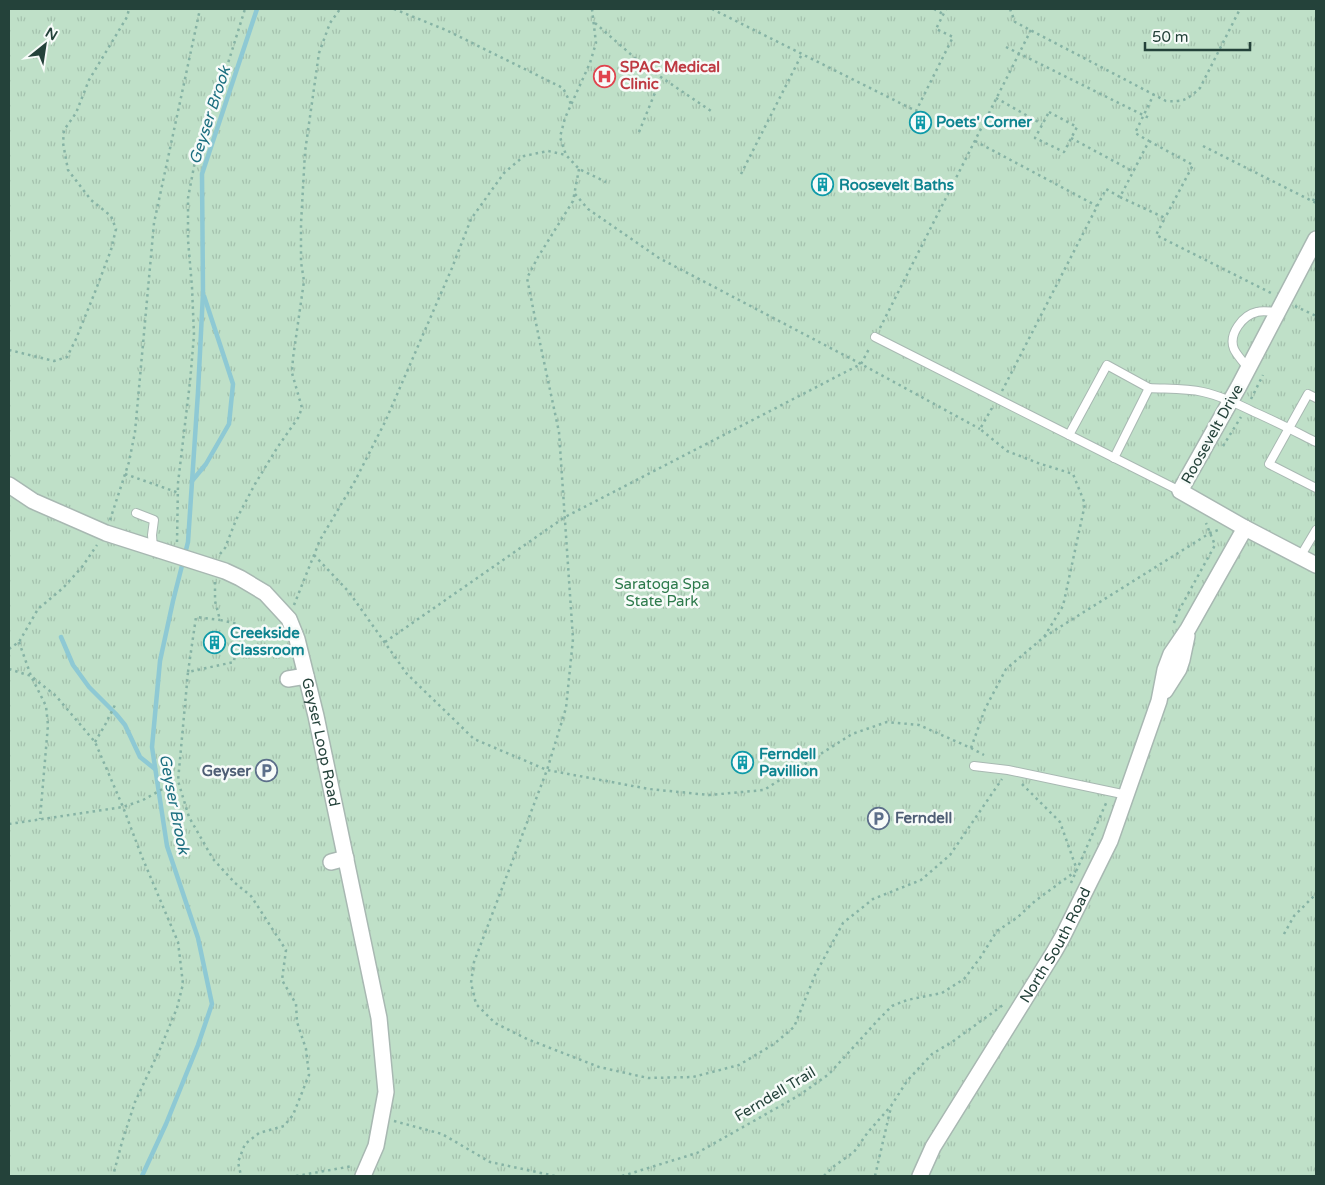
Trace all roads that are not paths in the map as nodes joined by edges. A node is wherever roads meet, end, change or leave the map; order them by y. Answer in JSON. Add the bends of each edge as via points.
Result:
{"nodes":[{"id":1,"x":1316,"y":239,"type":"edge"},
{"id":2,"x":1280,"y":306,"type":"junction"},
{"id":3,"x":877,"y":334,"type":"road end"},
{"id":4,"x":1248,"y":368,"type":"junction"},
{"id":5,"x":1149,"y":388,"type":"junction"},
{"id":6,"x":1316,"y":398,"type":"edge"},
{"id":7,"x":1230,"y":401,"type":"junction"},
{"id":8,"x":1289,"y":428,"type":"junction"},
{"id":9,"x":1069,"y":435,"type":"junction"},
{"id":10,"x":1316,"y":442,"type":"edge"},
{"id":11,"x":1114,"y":458,"type":"junction"},
{"id":12,"x":9,"y":485,"type":"edge"},
{"id":13,"x":1316,"y":488,"type":"edge"},
{"id":14,"x":1180,"y":491,"type":"junction"},
{"id":15,"x":136,"y":513,"type":"dead end"},
{"id":16,"x":1245,"y":528,"type":"junction"},
{"id":17,"x":1316,"y":530,"type":"edge"},
{"id":18,"x":153,"y":548,"type":"junction"},
{"id":19,"x":1300,"y":557,"type":"junction"},
{"id":20,"x":1316,"y":565,"type":"edge"},
{"id":21,"x":306,"y":676,"type":"junction"},
{"id":22,"x":288,"y":678,"type":"dead end"},
{"id":23,"x":974,"y":766,"type":"dead end"},
{"id":24,"x":1127,"y":795,"type":"junction"},
{"id":25,"x":366,"y":1170,"type":"edge"},
{"id":26,"x":920,"y":1176,"type":"edge"}],
"edges":[{"from":1,"to":2,"type":"street","name":"Roosevelt Drive"},
{"from":2,"to":4,"type":"street","name":"Roosevelt Drive"},
{"from":2,"to":4,"type":"lane","via":[[1257,311],[1237,326],[1232,338],[1234,349]]},
{"from":3,"to":9,"type":"lane"},
{"from":4,"to":7,"type":"street","name":"Roosevelt Drive"},
{"from":5,"to":7,"type":"lane","via":[[1204,392]]},
{"from":5,"to":9,"type":"lane","via":[[1107,365]]},
{"from":5,"to":11,"type":"lane"},
{"from":6,"to":8,"type":"lane","via":[[1308,394]]},
{"from":7,"to":8,"type":"lane"},
{"from":7,"to":14,"type":"street","name":"Roosevelt Drive"},
{"from":8,"to":10,"type":"lane"},
{"from":8,"to":13,"type":"lane","via":[[1269,464]]},
{"from":9,"to":11,"type":"lane"},
{"from":11,"to":14,"type":"lane"},
{"from":12,"to":18,"type":"street","name":"Geyser Loop Road","via":[[33,500],[106,532]]},
{"from":14,"to":16,"type":"street","name":"Roosevelt Drive"},
{"from":15,"to":18,"type":"lane","via":[[154,520]]},
{"from":16,"to":19,"type":"street","name":"Roosevelt Drive"},
{"from":16,"to":24,"type":"street","name":"North South Road","via":[[1188,629],[1179,669],[1159,701]]},
{"from":17,"to":19,"type":"lane"},
{"from":18,"to":21,"type":"street","name":"Geyser Loop Road","via":[[240,578],[264,593],[288,619],[297,639]]},
{"from":19,"to":20,"type":"street","name":"Roosevelt Drive"},
{"from":21,"to":22,"type":"street"},
{"from":21,"to":25,"type":"street","name":"Geyser Loop Road","via":[[316,716],[338,860],[379,1018],[386,1092],[376,1146]]},
{"from":23,"to":24,"type":"lane"},
{"from":24,"to":26,"type":"street","name":"North South Road","via":[[1110,841],[1054,952],[933,1147]]}]}
